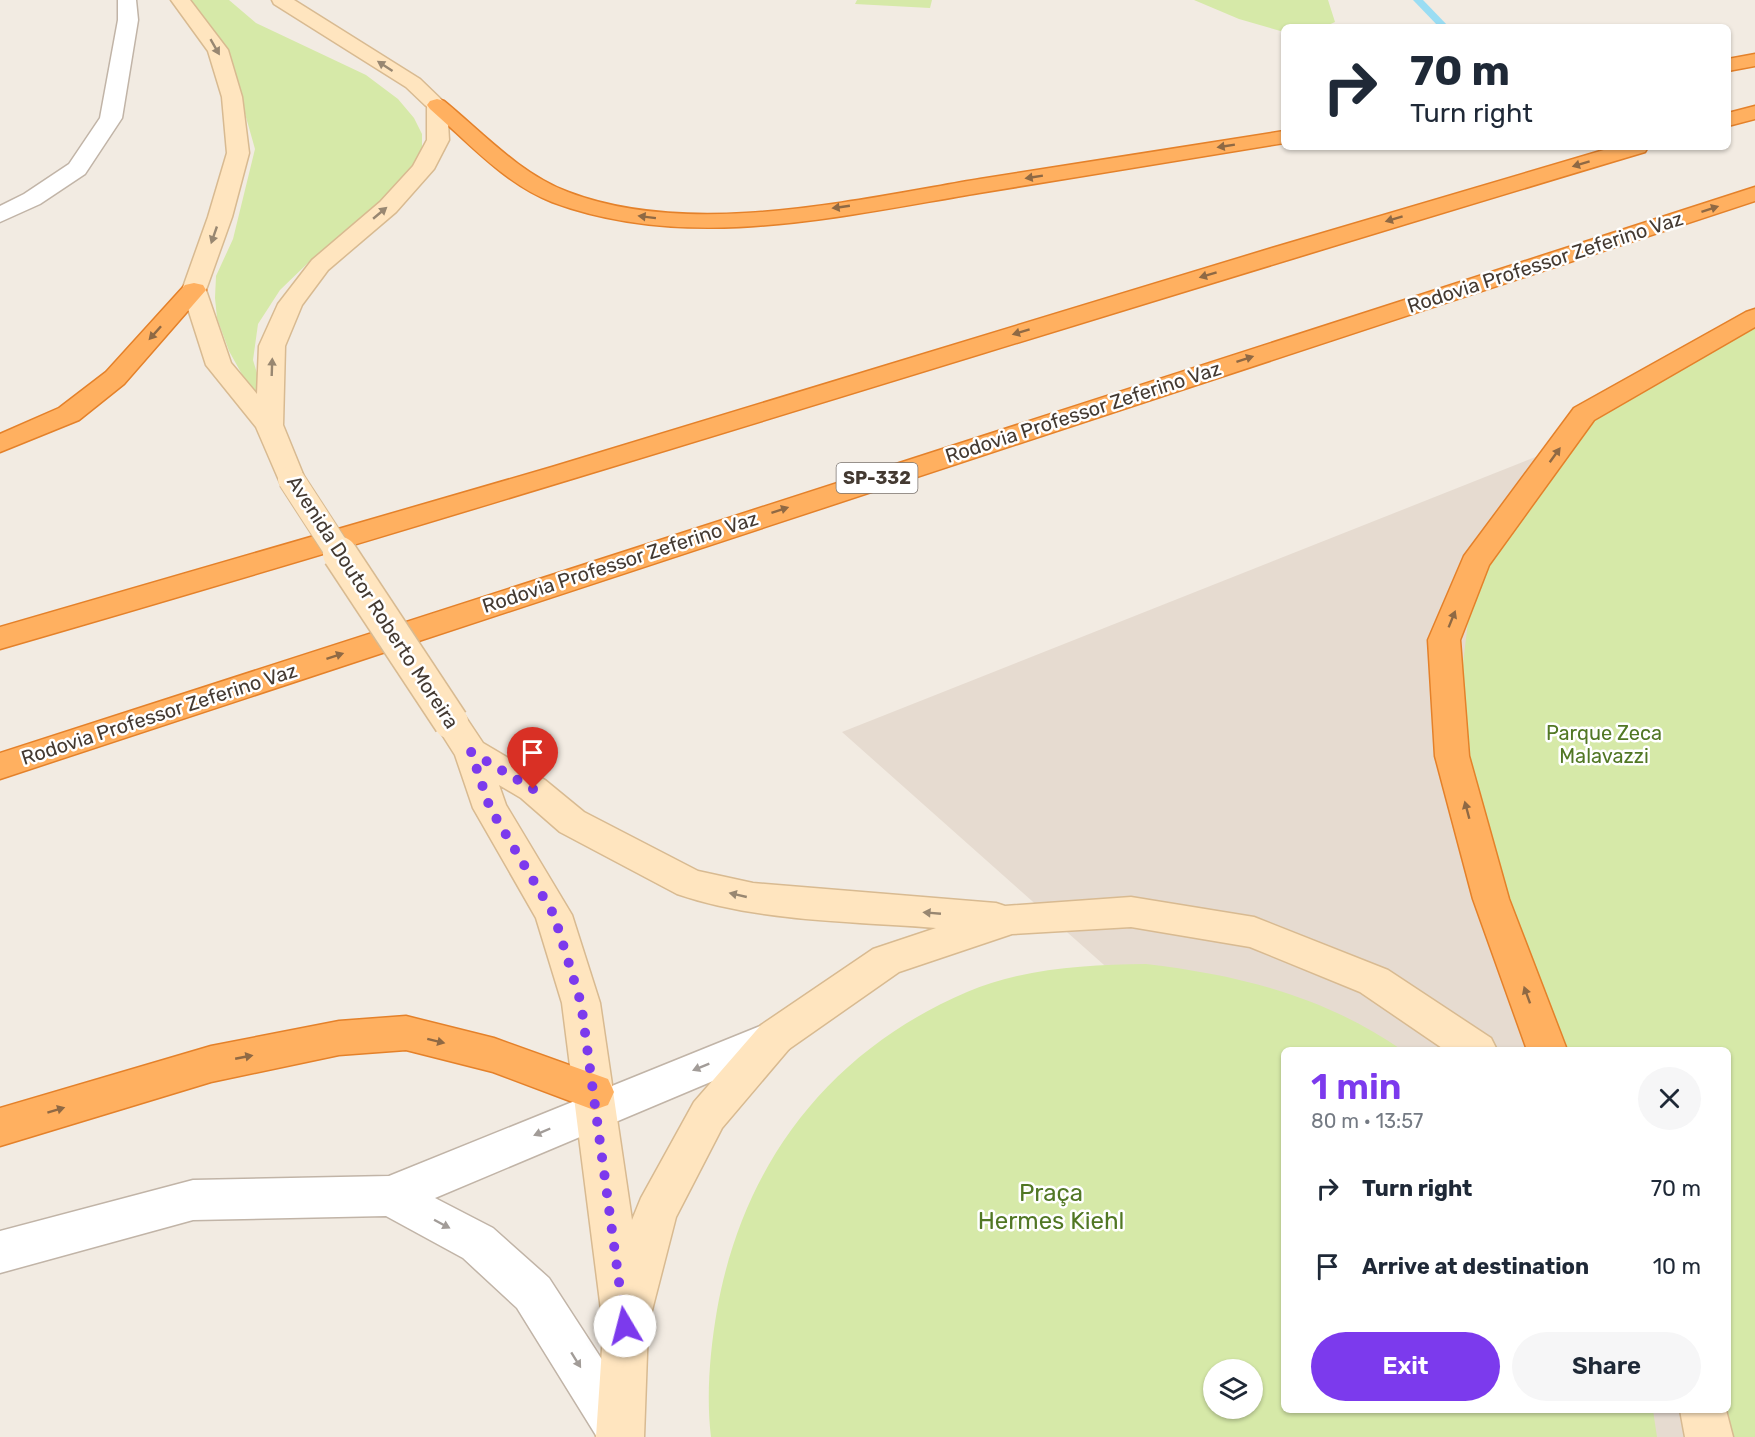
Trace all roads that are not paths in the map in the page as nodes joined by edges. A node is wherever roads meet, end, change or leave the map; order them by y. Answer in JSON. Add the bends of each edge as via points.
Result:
{"nodes":[{"id":1,"x":127,"y":0,"type":"edge"},
{"id":2,"x":180,"y":0,"type":"edge"},
{"id":3,"x":281,"y":0,"type":"edge"},
{"id":4,"x":1755,"y":60,"type":"edge"},
{"id":5,"x":1731,"y":64,"type":"edge"},
{"id":6,"x":437,"y":105,"type":"junction"},
{"id":7,"x":1755,"y":112,"type":"edge"},
{"id":8,"x":1731,"y":119,"type":"edge"},
{"id":9,"x":1281,"y":137,"type":"edge"},
{"id":10,"x":1627,"y":150,"type":"edge"},
{"id":11,"x":1755,"y":194,"type":"edge"},
{"id":12,"x":0,"y":215,"type":"edge"},
{"id":13,"x":194,"y":290,"type":"junction"},
{"id":14,"x":1755,"y":317,"type":"edge"},
{"id":15,"x":269,"y":425,"type":"junction"},
{"id":16,"x":0,"y":444,"type":"edge"},
{"id":17,"x":0,"y":638,"type":"edge"},
{"id":18,"x":471,"y":752,"type":"junction"},
{"id":19,"x":0,"y":766,"type":"edge"},
{"id":20,"x":1012,"y":919,"type":"junction"},
{"id":21,"x":775,"y":1037,"type":"junction"},
{"id":22,"x":1473,"y":1047,"type":"edge"},
{"id":23,"x":1546,"y":1047,"type":"edge"},
{"id":24,"x":595,"y":1100,"type":"junction"},
{"id":25,"x":0,"y":1127,"type":"edge"},
{"id":26,"x":390,"y":1196,"type":"junction"},
{"id":27,"x":0,"y":1252,"type":"edge"},
{"id":28,"x":625,"y":1326,"type":"junction"},
{"id":29,"x":1704,"y":1413,"type":"edge"},
{"id":30,"x":620,"y":1433,"type":"edge"},
{"id":31,"x":1709,"y":1437,"type":"edge"}],
"edges":[{"from":1,"to":12,"type":"street","via":[[128,20],[111,118],[77,169]]},
{"from":2,"to":13,"type":"main road","one_way":true,"via":[[219,50],[232,97],[238,153]]},
{"from":6,"to":3,"type":"main road","one_way":true,"via":[[413,83]]},
{"from":4,"to":5,"type":"highway"},
{"from":9,"to":6,"type":"highway","one_way":true,"via":[[803,213],[715,220],[652,218],[601,210],[558,196],[525,178]]},
{"from":15,"to":6,"type":"main road","name":"Avenida Doutor Roberto Moreira","one_way":true,"via":[[272,346],[290,304],[320,265],[388,207],[423,168],[438,140]]},
{"from":7,"to":8,"type":"highway"},
{"from":10,"to":17,"type":"highway","one_way":true},
{"from":19,"to":11,"type":"highway","name":"Rodovia Professor Zeferino Vaz","number":"SP-332","one_way":true},
{"from":13,"to":15,"type":"main road","name":"Avenida Doutor Roberto Moreira","via":[[219,365]]},
{"from":13,"to":16,"type":"highway","one_way":true,"via":[[115,378],[69,414]]},
{"from":23,"to":14,"type":"highway","one_way":true,"via":[[1491,899],[1452,756],[1444,640],[1475,563],[1584,414]]},
{"from":15,"to":18,"type":"main road","name":"Avenida Doutor Roberto Moreira","bridge":true,"via":[[291,479]]},
{"from":20,"to":18,"type":"main road","one_way":true,"via":[[753,898],[690,884],[572,822],[533,789]]},
{"from":18,"to":24,"type":"main road","name":"Avenida Doutor Roberto Moreira","via":[[490,808],[554,915],[581,1003]]},
{"from":20,"to":21,"type":"main road","via":[[886,960]]},
{"from":20,"to":22,"type":"main road","via":[[1131,912],[1254,932],[1374,981]]},
{"from":21,"to":24,"type":"street","one_way":true},
{"from":21,"to":28,"type":"main road","via":[[708,1115],[656,1212]]},
{"from":25,"to":24,"type":"highway","one_way":true,"via":[[211,1064],[339,1038],[406,1033],[494,1055]]},
{"from":24,"to":26,"type":"street","one_way":true},
{"from":24,"to":28,"type":"main road","name":"Avenida Doutor Roberto Moreira"},
{"from":26,"to":27,"type":"street","via":[[193,1200]]},
{"from":26,"to":30,"type":"street","one_way":true,"via":[[478,1243],[533,1293]]},
{"from":28,"to":30,"type":"main road"},
{"from":29,"to":31,"type":"main road"}]}
